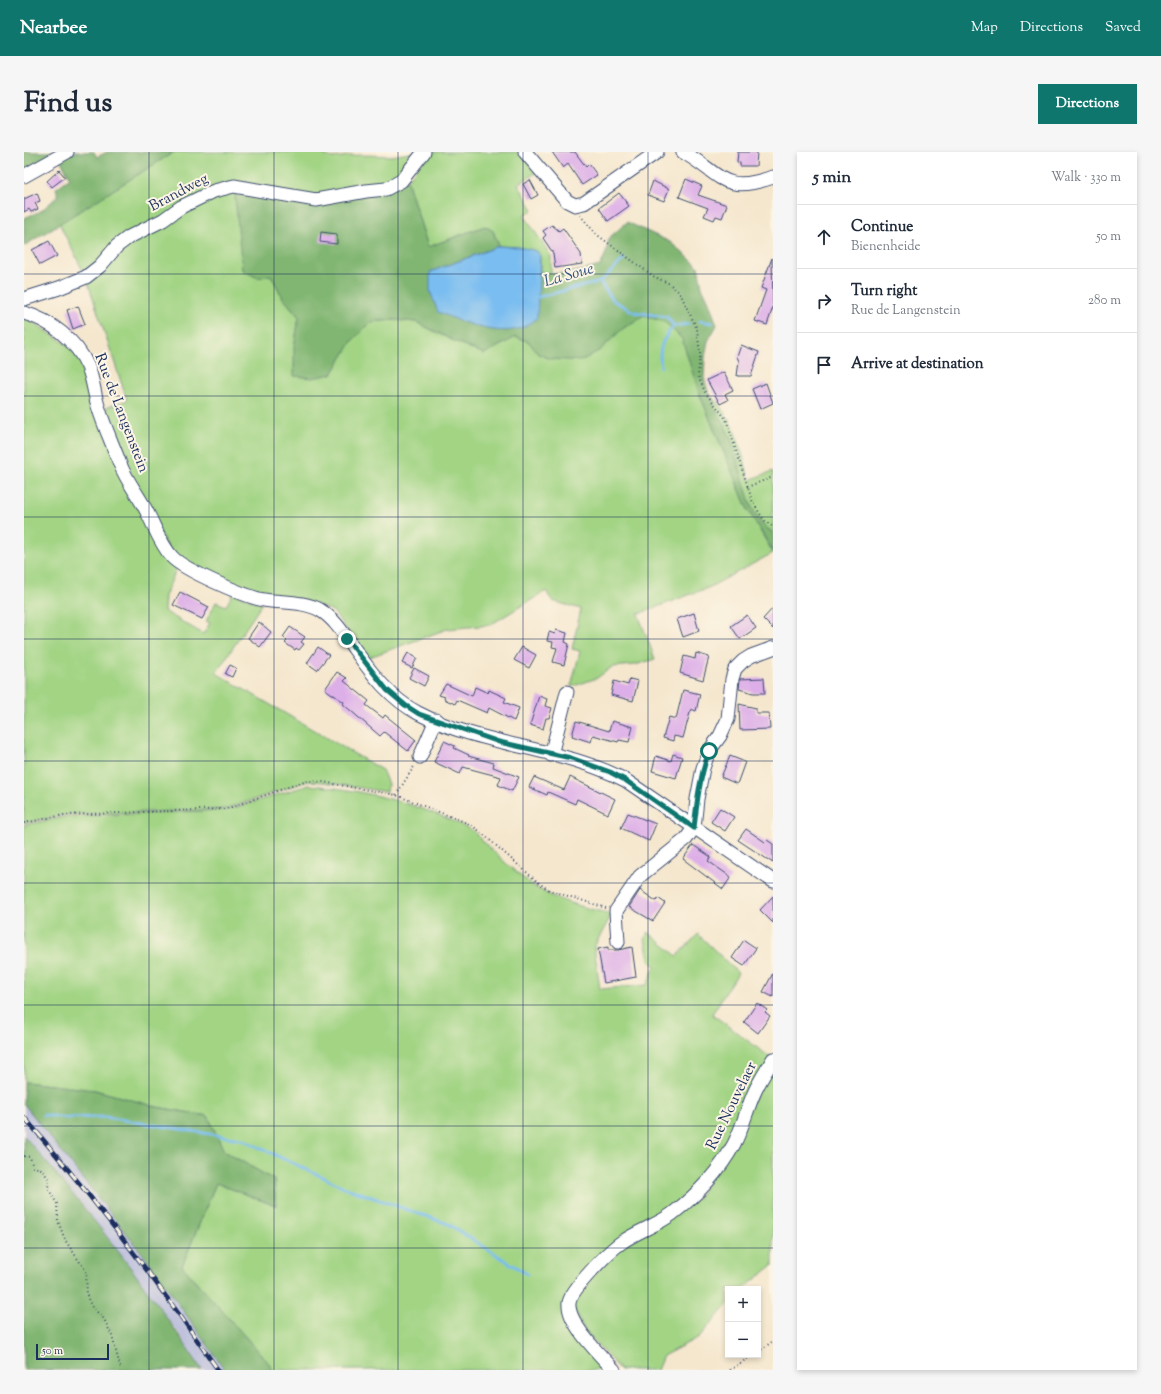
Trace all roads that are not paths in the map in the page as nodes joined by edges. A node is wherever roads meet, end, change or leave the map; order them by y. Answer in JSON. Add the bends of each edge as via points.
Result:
{"nodes":[{"id":1,"x":67,"y":152,"type":"edge"},
{"id":2,"x":424,"y":152,"type":"edge"},
{"id":3,"x":525,"y":152,"type":"edge"},
{"id":4,"x":657,"y":152,"type":"edge"},
{"id":5,"x":683,"y":152,"type":"edge"},
{"id":6,"x":24,"y":176,"type":"edge"},
{"id":7,"x":773,"y":177,"type":"edge"},
{"id":8,"x":24,"y":299,"type":"edge"},
{"id":9,"x":24,"y":313,"type":"edge"},
{"id":10,"x":773,"y":648,"type":"edge"},
{"id":11,"x":567,"y":692,"type":"dead end"},
{"id":12,"x":436,"y":720,"type":"junction"},
{"id":13,"x":551,"y":755,"type":"junction"},
{"id":14,"x":420,"y":757,"type":"road end"},
{"id":15,"x":694,"y":828,"type":"junction"},
{"id":16,"x":773,"y":881,"type":"edge"},
{"id":17,"x":618,"y":942,"type":"dead end"},
{"id":18,"x":773,"y":1059,"type":"edge"},
{"id":19,"x":614,"y":1370,"type":"edge"}],
"edges":[{"from":1,"to":6,"type":"street"},
{"from":2,"to":8,"type":"street","name":"Brandweg","via":[[401,181],[386,189],[366,190],[316,200],[234,186],[214,191],[129,237],[86,277]]},
{"from":3,"to":4,"type":"street","via":[[568,201],[575,205],[584,203]]},
{"from":5,"to":7,"type":"street","via":[[714,174],[734,184],[744,185]]},
{"from":9,"to":12,"type":"street","name":"Rue de Langenstein","via":[[59,331],[81,353],[121,467],[163,545],[176,561],[256,598],[297,603],[320,610],[337,625],[374,675],[396,698],[419,714]]},
{"from":10,"to":15,"type":"street","via":[[751,656],[735,669],[728,719],[709,751],[703,768]]},
{"from":11,"to":13,"type":"street"},
{"from":12,"to":13,"type":"street","name":"Rue de Langenstein","via":[[499,742]]},
{"from":12,"to":14,"type":"street"},
{"from":13,"to":15,"type":"street","name":"Rue de Langenstein","via":[[610,772]]},
{"from":15,"to":16,"type":"street"},
{"from":15,"to":17,"type":"street","via":[[686,839],[640,876],[616,911]]},
{"from":18,"to":19,"type":"street","name":"Rue Nouvelaer","via":[[755,1091],[734,1145],[714,1175],[696,1195],[671,1215],[621,1243],[590,1273],[573,1294],[569,1303],[571,1314],[582,1335]]}]}
